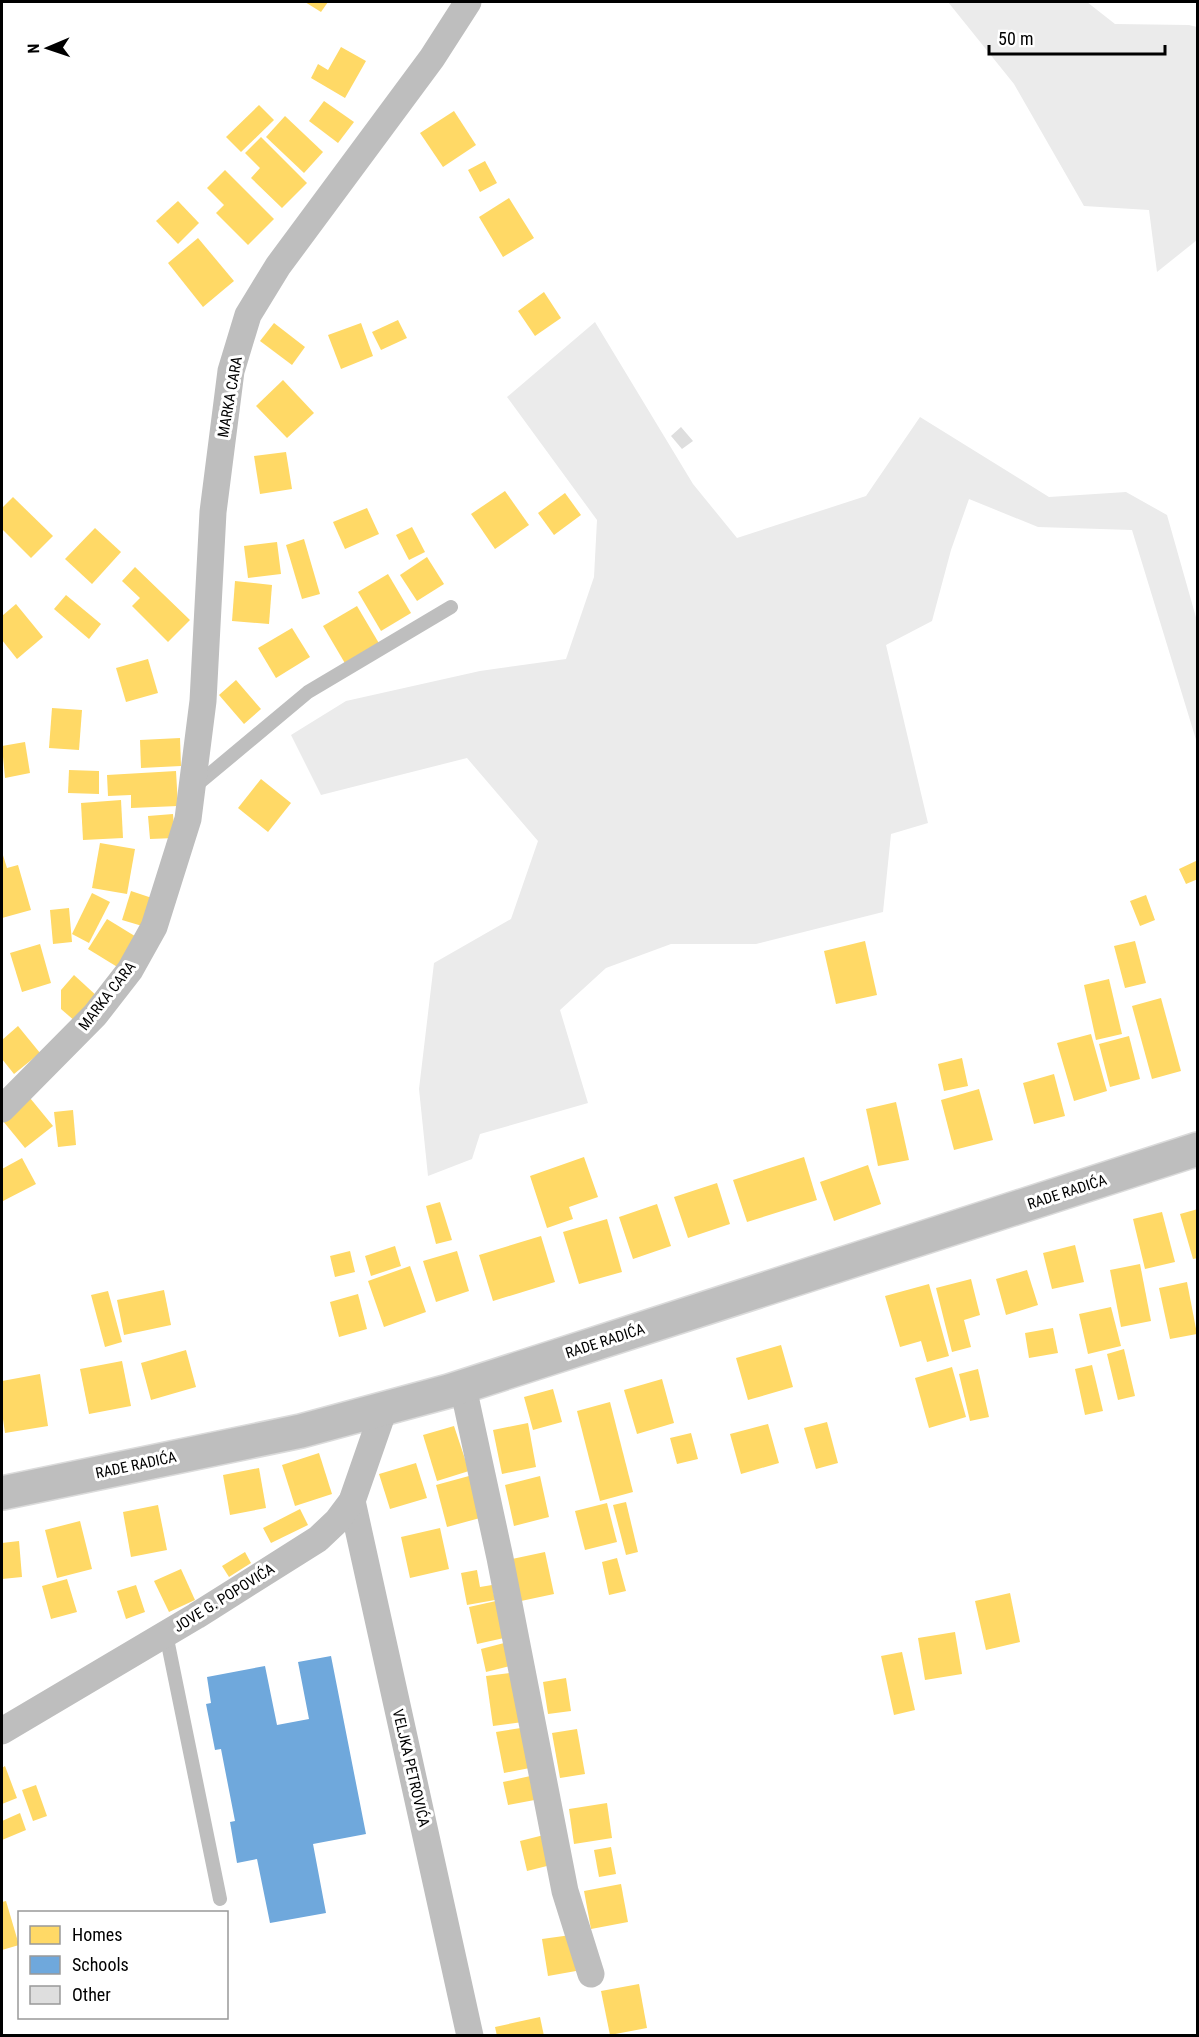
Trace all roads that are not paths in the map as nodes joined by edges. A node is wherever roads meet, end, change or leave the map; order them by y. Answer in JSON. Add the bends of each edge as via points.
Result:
{"nodes":[{"id":1,"x":468,"y":2,"type":"edge"},
{"id":2,"x":451,"y":607,"type":"dead end"},
{"id":3,"x":192,"y":789,"type":"junction"},
{"id":4,"x":2,"y":1109,"type":"edge"},
{"id":5,"x":1197,"y":1149,"type":"edge"},
{"id":6,"x":463,"y":1387,"type":"junction"},
{"id":7,"x":384,"y":1409,"type":"junction"},
{"id":8,"x":2,"y":1493,"type":"edge"},
{"id":9,"x":352,"y":1501,"type":"junction"},
{"id":10,"x":166,"y":1634,"type":"junction"},
{"id":11,"x":2,"y":1731,"type":"edge"},
{"id":12,"x":220,"y":1899,"type":"dead end"},
{"id":13,"x":591,"y":1974,"type":"dead end"},
{"id":14,"x":470,"y":2036,"type":"edge"}],
"edges":[{"from":1,"to":3,"type":"street","name":"MARKA CARA","via":[[248,315],[231,371],[218,469]]},
{"from":2,"to":3,"type":"lane","via":[[308,692]]},
{"from":3,"to":4,"type":"street","name":"MARKA CARA","via":[[188,819],[154,927],[130,970],[95,1015]]},
{"from":5,"to":6,"type":"main road","name":"RADE RADIĆA"},
{"from":6,"to":7,"type":"main road","name":"RADE RADIĆA"},
{"from":6,"to":13,"type":"street","via":[[565,1891]]},
{"from":7,"to":8,"type":"main road","name":"RADE RADIĆA","via":[[301,1431]]},
{"from":7,"to":9,"type":"street","name":"JOVE G. POPOVIĆA"},
{"from":9,"to":10,"type":"street","name":"JOVE G. POPOVIĆA","via":[[318,1539]]},
{"from":9,"to":14,"type":"street","name":"VELJKA PETROVIĆA"},
{"from":10,"to":11,"type":"street","name":"JOVE G. POPOVIĆA"},
{"from":10,"to":12,"type":"lane"}]}
